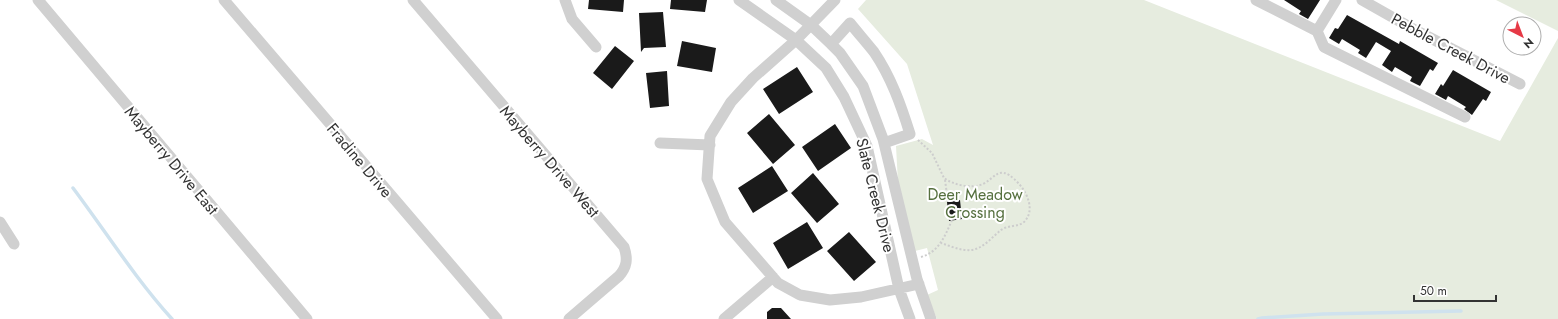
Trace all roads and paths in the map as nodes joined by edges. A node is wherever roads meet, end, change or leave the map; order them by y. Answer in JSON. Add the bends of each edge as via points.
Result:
{"nodes":[{"id":1,"x":38,"y":0,"type":"edge"},
{"id":2,"x":224,"y":0,"type":"edge"},
{"id":3,"x":413,"y":0,"type":"edge"},
{"id":4,"x":565,"y":0,"type":"edge"},
{"id":5,"x":739,"y":0,"type":"edge"},
{"id":6,"x":776,"y":0,"type":"edge"},
{"id":7,"x":835,"y":0,"type":"edge"},
{"id":8,"x":1256,"y":0,"type":"edge"},
{"id":9,"x":1336,"y":0,"type":"edge"},
{"id":10,"x":1362,"y":0,"type":"edge"},
{"id":11,"x":811,"y":25,"type":"junction"},
{"id":12,"x":1317,"y":31,"type":"junction"},
{"id":13,"x":796,"y":40,"type":"junction"},
{"id":14,"x":831,"y":44,"type":"junction"},
{"id":15,"x":596,"y":47,"type":"dead end"},
{"id":16,"x":1520,"y":84,"type":"dead end"},
{"id":17,"x":1465,"y":117,"type":"dead end"},
{"id":18,"x":910,"y":134,"type":"junction"},
{"id":19,"x":884,"y":143,"type":"junction"},
{"id":20,"x":660,"y":144,"type":"dead end"},
{"id":21,"x":710,"y":145,"type":"junction"},
{"id":22,"x":944,"y":178,"type":"junction"},
{"id":23,"x":948,"y":202,"type":"dead end"},
{"id":24,"x":952,"y":220,"type":"dead end"},
{"id":25,"x":0,"y":222,"type":"edge"},
{"id":26,"x":941,"y":243,"type":"junction"},
{"id":27,"x":14,"y":244,"type":"dead end"},
{"id":28,"x":913,"y":259,"type":"junction"},
{"id":29,"x":773,"y":277,"type":"junction"},
{"id":30,"x":919,"y":284,"type":"junction"},
{"id":31,"x":899,"y":289,"type":"junction"},
{"id":32,"x":307,"y":319,"type":"edge"},
{"id":33,"x":497,"y":319,"type":"edge"},
{"id":34,"x":569,"y":319,"type":"edge"},
{"id":35,"x":724,"y":319,"type":"edge"},
{"id":36,"x":910,"y":319,"type":"edge"},
{"id":37,"x":931,"y":319,"type":"edge"}],
"edges":[{"from":1,"to":32,"type":"street","name":"Mayberry Drive East"},
{"from":2,"to":33,"type":"street","name":"Fradine Drive"},
{"from":3,"to":34,"type":"street","name":"Mayberry Drive West","via":[[624,247],[627,255],[624,270]]},
{"from":4,"to":15,"type":"street","via":[[572,19]]},
{"from":5,"to":13,"type":"street","name":"Slate Creek Drive"},
{"from":6,"to":11,"type":"street","name":"Slate Creek Drive"},
{"from":7,"to":11,"type":"street"},
{"from":8,"to":12,"type":"street"},
{"from":9,"to":12,"type":"street"},
{"from":10,"to":16,"type":"street","name":"Pebble Creek Drive"},
{"from":11,"to":13,"type":"street"},
{"from":11,"to":14,"type":"street","name":"Slate Creek Drive"},
{"from":12,"to":17,"type":"street","via":[[1324,47]]},
{"from":13,"to":21,"type":"street","via":[[753,78],[731,102],[710,136]]},
{"from":13,"to":31,"type":"street","name":"Slate Creek Drive","via":[[826,68],[844,97],[867,146]]},
{"from":14,"to":18,"type":"street","via":[[850,23],[874,53],[892,82]]},
{"from":14,"to":19,"type":"street","name":"Slate Creek Drive","via":[[863,86]]},
{"from":18,"to":19,"type":"street"},
{"from":18,"to":22,"type":"path","via":[[932,153]]},
{"from":19,"to":28,"type":"street","name":"Slate Creek Drive"},
{"from":20,"to":21,"type":"street"},
{"from":21,"to":29,"type":"street","via":[[707,179],[725,222]]},
{"from":22,"to":23,"type":"path"},
{"from":22,"to":26,"type":"path","via":[[962,185],[977,186],[997,174],[1009,175],[1019,184],[1028,198],[1030,207],[1023,222],[1007,226],[979,248],[962,250]]},
{"from":24,"to":26,"type":"path"},
{"from":25,"to":27,"type":"street"},
{"from":26,"to":28,"type":"path","via":[[929,255]]},
{"from":28,"to":30,"type":"street","name":"Slate Creek Drive"},
{"from":29,"to":31,"type":"street","via":[[778,283],[800,294],[830,300]]},
{"from":29,"to":35,"type":"street"},
{"from":30,"to":31,"type":"street"},
{"from":30,"to":37,"type":"street","name":"Slate Creek Drive"},
{"from":31,"to":36,"type":"street","name":"Slate Creek Drive"}]}
